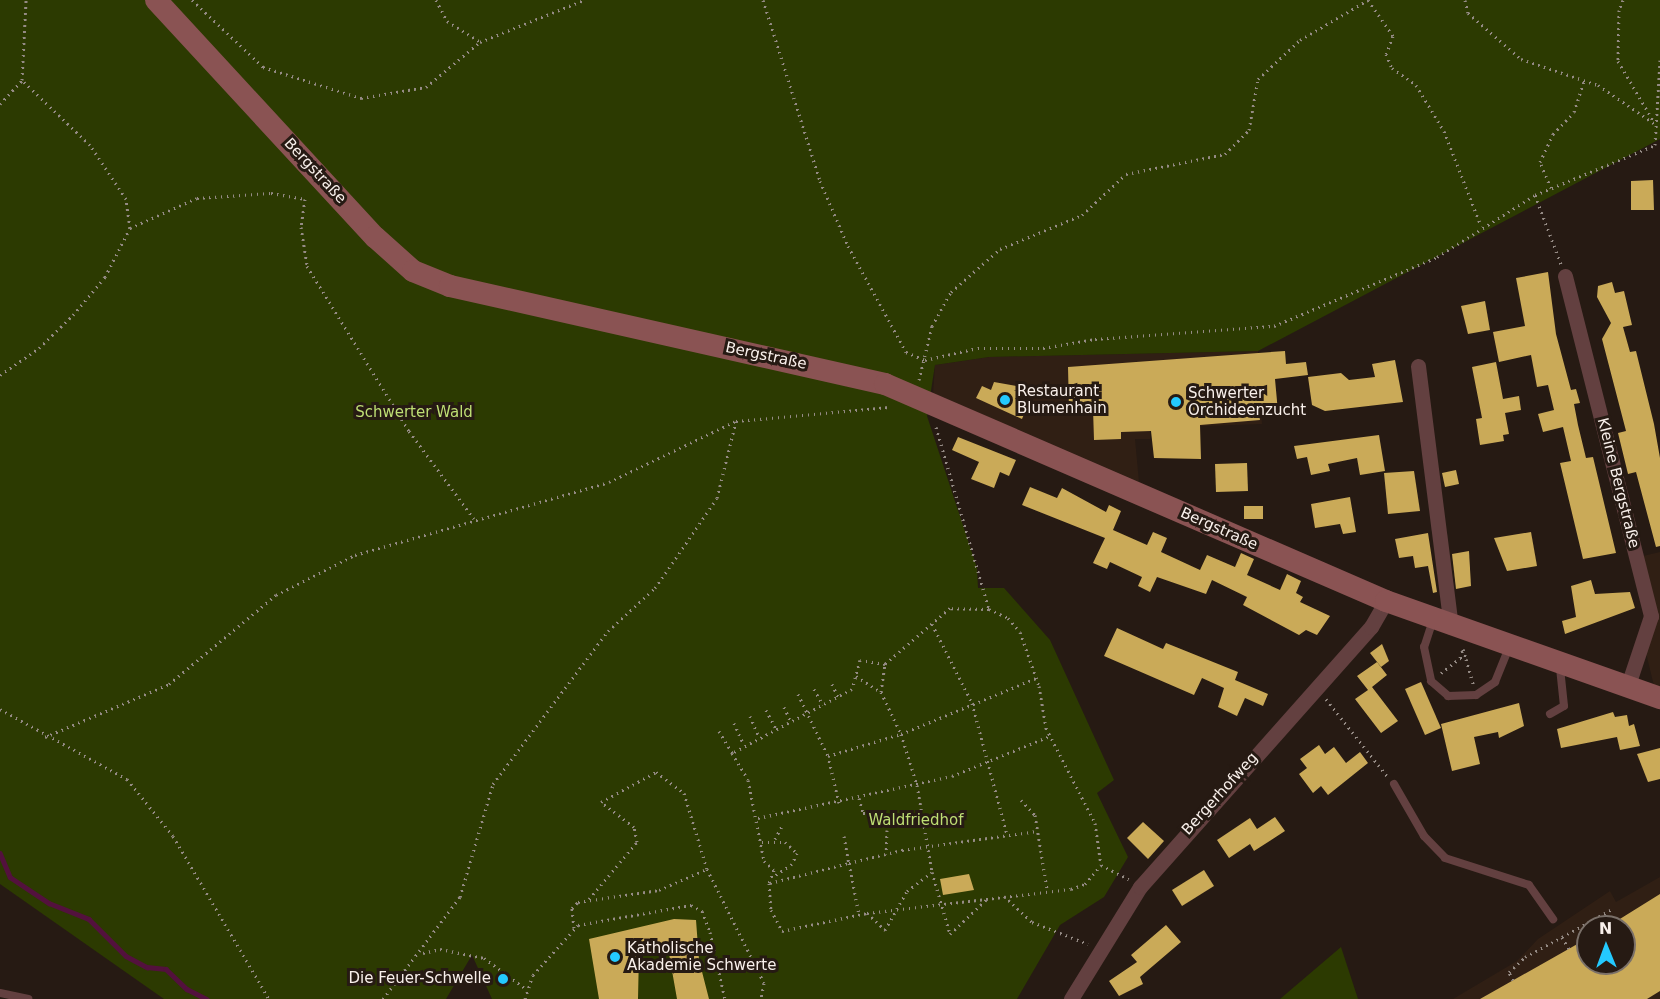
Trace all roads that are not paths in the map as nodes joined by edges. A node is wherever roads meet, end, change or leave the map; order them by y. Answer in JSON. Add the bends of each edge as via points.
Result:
{"nodes":[{"id":1,"x":156,"y":0,"type":"edge"},
{"id":2,"x":1565,"y":276,"type":"road end"},
{"id":3,"x":1418,"y":366,"type":"dead end"},
{"id":4,"x":1386,"y":601,"type":"junction"},
{"id":5,"x":1442,"y":624,"type":"junction"},
{"id":6,"x":1509,"y":647,"type":"junction"},
{"id":7,"x":1560,"y":665,"type":"junction"},
{"id":8,"x":1627,"y":688,"type":"junction"},
{"id":9,"x":1660,"y":698,"type":"edge"},
{"id":10,"x":1550,"y":714,"type":"dead end"},
{"id":11,"x":1394,"y":784,"type":"road end"},
{"id":12,"x":1553,"y":919,"type":"dead end"},
{"id":13,"x":0,"y":993,"type":"edge"},
{"id":14,"x":28,"y":999,"type":"edge"},
{"id":15,"x":1071,"y":999,"type":"edge"}],
"edges":[{"from":1,"to":4,"type":"main road","name":"Bergstraße","via":[[375,237],[413,271],[450,286],[856,376],[914,394]]},
{"from":2,"to":8,"type":"street","name":"Kleine Bergstraße","via":[[1651,616]]},
{"from":3,"to":5,"type":"street"},
{"from":4,"to":5,"type":"main road","name":"Bergstraße"},
{"from":4,"to":15,"type":"street","name":"Bergerhofweg","via":[[1371,627],[1140,887]]},
{"from":5,"to":6,"type":"main road","name":"Bergstraße"},
{"from":5,"to":6,"type":"lane","via":[[1424,647],[1431,681],[1448,696],[1476,694],[1495,682]]},
{"from":6,"to":7,"type":"main road","name":"Bergstraße"},
{"from":7,"to":8,"type":"main road","name":"Bergstraße"},
{"from":7,"to":10,"type":"lane","via":[[1564,706]]},
{"from":8,"to":9,"type":"main road","name":"Bergstraße"},
{"from":11,"to":12,"type":"lane","via":[[1424,836],[1445,858],[1529,885]]},
{"from":13,"to":14,"type":"lane"}]}
